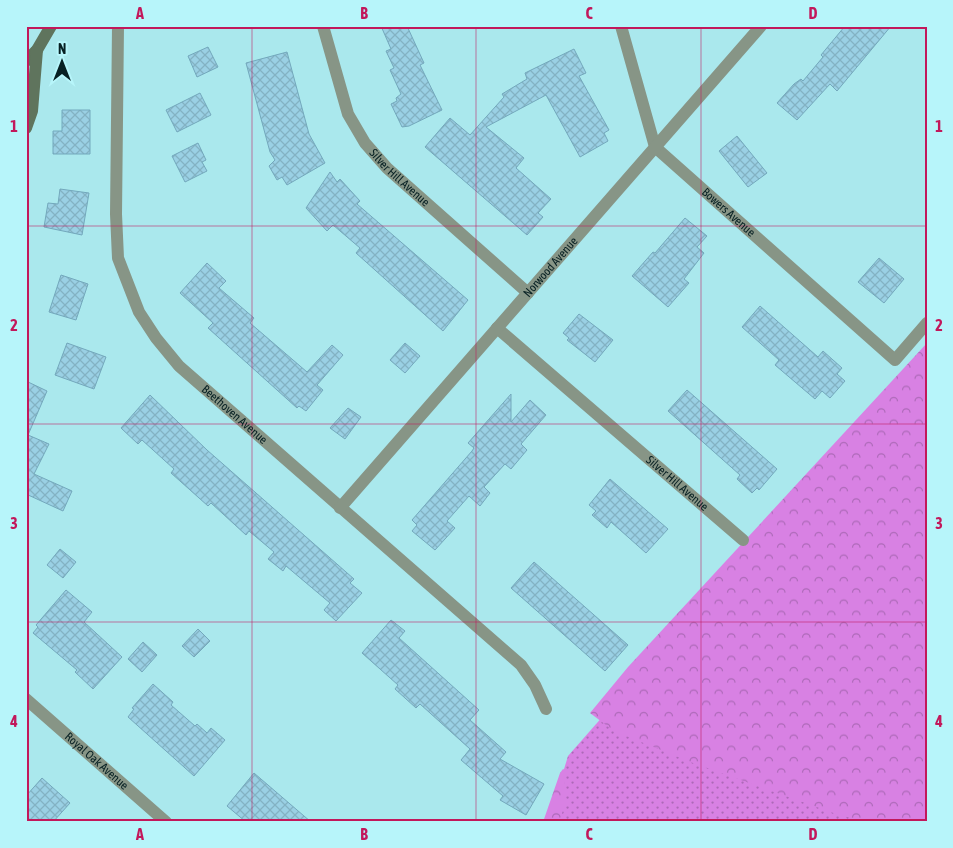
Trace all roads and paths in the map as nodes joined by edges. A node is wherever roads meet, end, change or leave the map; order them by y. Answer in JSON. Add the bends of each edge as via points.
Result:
{"nodes":[{"id":1,"x":51,"y":26,"type":"edge"},
{"id":2,"x":118,"y":26,"type":"edge"},
{"id":3,"x":323,"y":26,"type":"edge"},
{"id":4,"x":621,"y":26,"type":"edge"},
{"id":5,"x":761,"y":26,"type":"edge"},
{"id":6,"x":36,"y":50,"type":"junction"},
{"id":7,"x":26,"y":61,"type":"edge"},
{"id":8,"x":26,"y":128,"type":"edge"},
{"id":9,"x":655,"y":147,"type":"junction"},
{"id":10,"x":528,"y":293,"type":"junction"},
{"id":11,"x":927,"y":323,"type":"edge"},
{"id":12,"x":497,"y":328,"type":"junction"},
{"id":13,"x":340,"y":508,"type":"junction"},
{"id":14,"x":744,"y":540,"type":"dead end"},
{"id":15,"x":26,"y":699,"type":"edge"},
{"id":16,"x":546,"y":709,"type":"dead end"},
{"id":17,"x":166,"y":822,"type":"edge"}],
"edges":[{"from":1,"to":6,"type":"main road"},
{"from":2,"to":13,"type":"street","name":"Beethoven Avenue","via":[[118,258],[139,312],[178,366]]},
{"from":3,"to":10,"type":"street","name":"Silver Hill Avenue","via":[[348,114],[365,143],[387,168]]},
{"from":4,"to":9,"type":"street"},
{"from":5,"to":9,"type":"street","name":"Norwood Avenue"},
{"from":6,"to":7,"type":"main road"},
{"from":6,"to":8,"type":"main road","via":[[32,111]]},
{"from":9,"to":10,"type":"street","name":"Norwood Avenue"},
{"from":9,"to":11,"type":"street","name":"Bowers Avenue","via":[[894,360]]},
{"from":10,"to":12,"type":"street","name":"Norwood Avenue"},
{"from":12,"to":13,"type":"street","name":"Norwood Avenue"},
{"from":12,"to":14,"type":"street","name":"Silver Hill Avenue"},
{"from":13,"to":16,"type":"street","name":"Beethoven Avenue","via":[[521,665],[536,685]]},
{"from":15,"to":17,"type":"street","name":"Royal Oak Avenue"}]}
